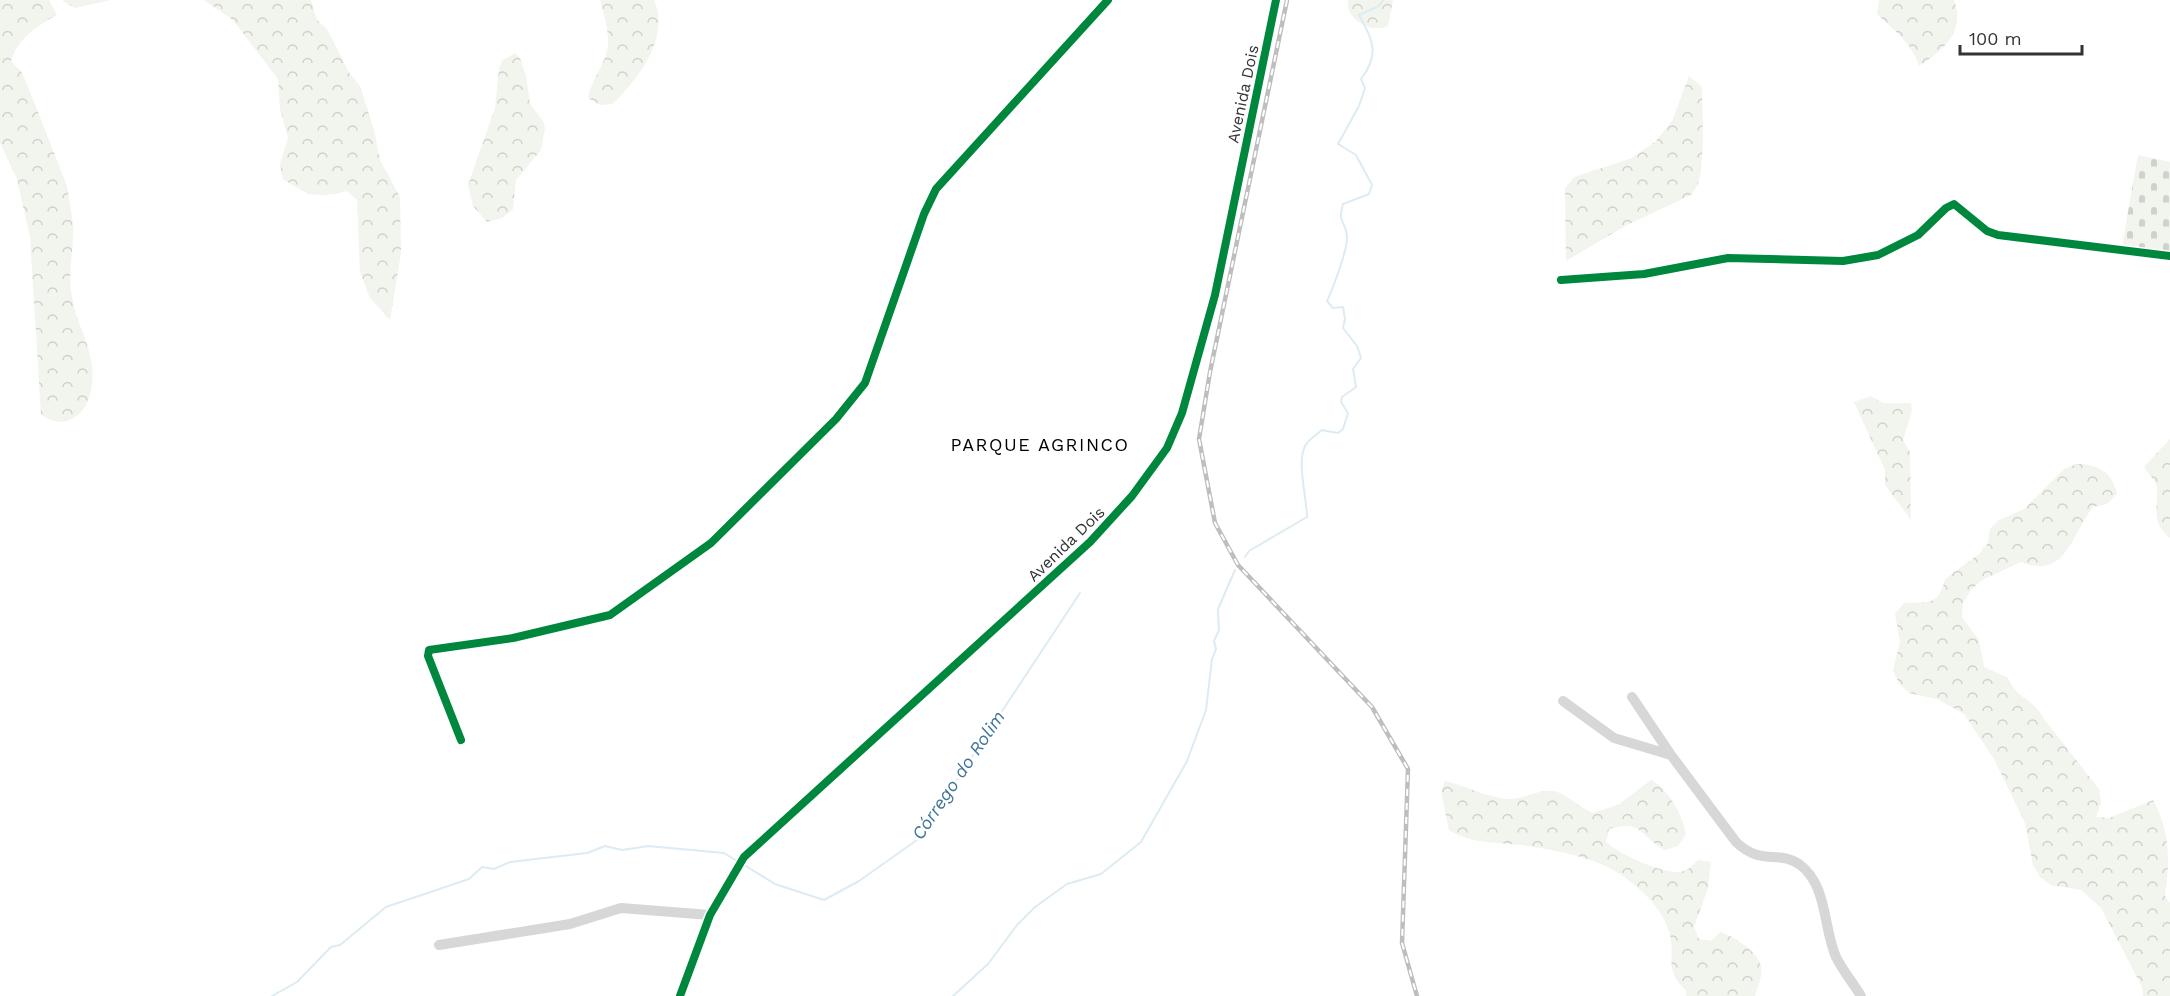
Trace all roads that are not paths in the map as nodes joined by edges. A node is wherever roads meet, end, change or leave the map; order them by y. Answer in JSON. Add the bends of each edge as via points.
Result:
{"nodes":[{"id":1,"x":1108,"y":0,"type":"edge"},
{"id":2,"x":1276,"y":0,"type":"edge"},
{"id":3,"x":2170,"y":256,"type":"edge"},
{"id":4,"x":1561,"y":280,"type":"dead end"},
{"id":5,"x":1632,"y":697,"type":"dead end"},
{"id":6,"x":1563,"y":701,"type":"dead end"},
{"id":7,"x":461,"y":740,"type":"dead end"},
{"id":8,"x":1671,"y":755,"type":"junction"},
{"id":9,"x":710,"y":915,"type":"junction"},
{"id":10,"x":439,"y":945,"type":"dead end"},
{"id":11,"x":683,"y":994,"type":"edge"},
{"id":12,"x":1861,"y":996,"type":"edge"}],
"edges":[{"from":1,"to":7,"type":"street","via":[[936,189],[865,383],[836,419],[737,519],[711,543],[610,615],[513,638],[429,650]]},
{"from":2,"to":9,"type":"street","name":"Avenida Dois","via":[[1215,295],[1182,413],[1167,448],[1132,496],[1090,542],[740,863]]},
{"from":3,"to":4,"type":"street","via":[[1998,235],[1987,231],[1954,204],[1918,235],[1878,255],[1843,261],[1728,258],[1644,274]]},
{"from":5,"to":8,"type":"street"},
{"from":6,"to":8,"type":"street","via":[[1614,738]]},
{"from":8,"to":12,"type":"street","via":[[1746,852],[1756,857],[1787,859],[1808,873],[1820,896],[1837,958]]},
{"from":9,"to":10,"type":"street","via":[[621,908],[570,924]]},
{"from":9,"to":11,"type":"street","name":"Avenida Dois"}]}
